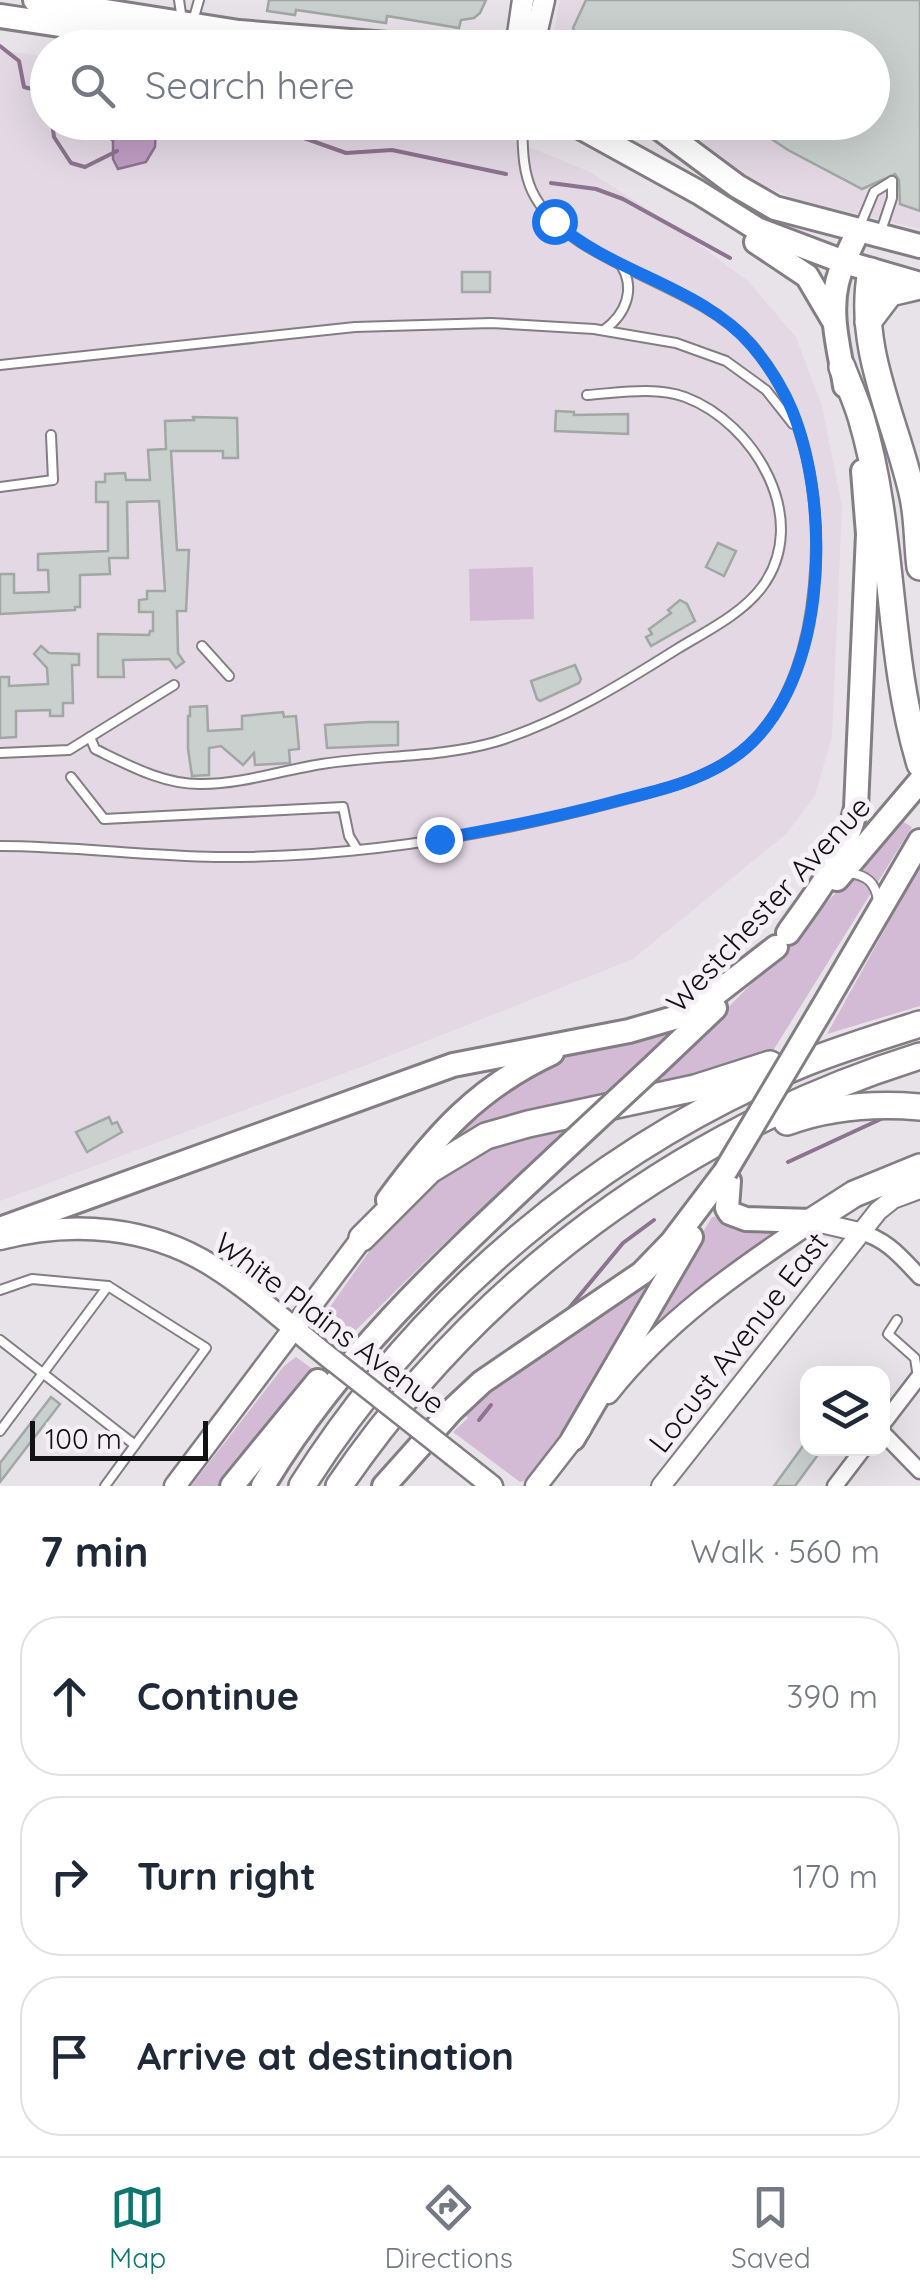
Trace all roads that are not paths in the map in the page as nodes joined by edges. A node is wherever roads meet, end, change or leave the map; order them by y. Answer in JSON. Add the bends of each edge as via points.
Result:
{"nodes":[{"id":1,"x":35,"y":0,"type":"edge"},
{"id":2,"x":180,"y":0,"type":"edge"},
{"id":3,"x":199,"y":0,"type":"edge"},
{"id":4,"x":523,"y":0,"type":"edge"},
{"id":5,"x":546,"y":0,"type":"edge"},
{"id":6,"x":0,"y":16,"type":"edge"},
{"id":7,"x":164,"y":30,"type":"edge"},
{"id":8,"x":178,"y":30,"type":"edge"},
{"id":9,"x":187,"y":30,"type":"edge"},
{"id":10,"x":188,"y":30,"type":"edge"},
{"id":11,"x":519,"y":30,"type":"edge"},
{"id":12,"x":538,"y":30,"type":"edge"},
{"id":13,"x":546,"y":30,"type":"edge"},
{"id":14,"x":523,"y":140,"type":"edge"},
{"id":15,"x":600,"y":140,"type":"edge"},
{"id":16,"x":676,"y":140,"type":"edge"},
{"id":17,"x":620,"y":152,"type":"junction"},
{"id":18,"x":869,"y":233,"type":"junction"},
{"id":19,"x":920,"y":246,"type":"edge"},
{"id":20,"x":618,"y":262,"type":"junction"},
{"id":21,"x":844,"y":262,"type":"junction"},
{"id":22,"x":872,"y":271,"type":"junction"},
{"id":23,"x":920,"y":285,"type":"edge"},
{"id":24,"x":868,"y":322,"type":"junction"},
{"id":25,"x":835,"y":329,"type":"junction"},
{"id":26,"x":604,"y":330,"type":"junction"},
{"id":27,"x":0,"y":365,"type":"edge"},
{"id":28,"x":842,"y":367,"type":"junction"},
{"id":29,"x":587,"y":395,"type":"dead end"},
{"id":30,"x":51,"y":434,"type":"dead end"},
{"id":31,"x":802,"y":439,"type":"junction"},
{"id":32,"x":0,"y":487,"type":"edge"},
{"id":33,"x":920,"y":566,"type":"edge"},
{"id":34,"x":202,"y":646,"type":"dead end"},
{"id":35,"x":229,"y":676,"type":"dead end"},
{"id":36,"x":174,"y":685,"type":"dead end"},
{"id":37,"x":90,"y":737,"type":"junction"},
{"id":38,"x":0,"y":753,"type":"edge"},
{"id":39,"x":920,"y":764,"type":"edge"},
{"id":40,"x":71,"y":777,"type":"dead end"},
{"id":41,"x":920,"y":781,"type":"edge"},
{"id":42,"x":920,"y":841,"type":"edge"},
{"id":43,"x":0,"y":846,"type":"edge"},
{"id":44,"x":357,"y":849,"type":"junction"},
{"id":45,"x":843,"y":873,"type":"junction"},
{"id":46,"x":878,"y":916,"type":"junction"},
{"id":47,"x":782,"y":940,"type":"junction"},
{"id":48,"x":920,"y":1024,"type":"edge"},
{"id":49,"x":878,"y":1038,"type":"junction"},
{"id":50,"x":578,"y":1041,"type":"junction"},
{"id":51,"x":920,"y":1056,"type":"edge"},
{"id":52,"x":920,"y":1107,"type":"edge"},
{"id":53,"x":920,"y":1167,"type":"edge"},
{"id":54,"x":722,"y":1181,"type":"junction"},
{"id":55,"x":641,"y":1188,"type":"junction"},
{"id":56,"x":920,"y":1189,"type":"edge"},
{"id":57,"x":812,"y":1222,"type":"junction"},
{"id":58,"x":0,"y":1229,"type":"edge"},
{"id":59,"x":859,"y":1232,"type":"junction"},
{"id":60,"x":362,"y":1238,"type":"junction"},
{"id":61,"x":0,"y":1240,"type":"edge"},
{"id":62,"x":920,"y":1277,"type":"edge"},
{"id":63,"x":425,"y":1280,"type":"junction"},
{"id":64,"x":108,"y":1286,"type":"junction"},
{"id":65,"x":0,"y":1290,"type":"edge"},
{"id":66,"x":897,"y":1320,"type":"dead end"},
{"id":67,"x":292,"y":1328,"type":"junction"},
{"id":68,"x":0,"y":1340,"type":"edge"},
{"id":69,"x":43,"y":1374,"type":"junction"},
{"id":70,"x":918,"y":1378,"type":"edge"},
{"id":71,"x":890,"y":1417,"type":"edge"},
{"id":72,"x":0,"y":1431,"type":"edge"},
{"id":73,"x":890,"y":1437,"type":"edge"},
{"id":74,"x":573,"y":1439,"type":"junction"},
{"id":75,"x":135,"y":1445,"type":"junction"},
{"id":76,"x":858,"y":1456,"type":"edge"},
{"id":77,"x":920,"y":1471,"type":"edge"},
{"id":78,"x":104,"y":1486,"type":"edge"},
{"id":79,"x":175,"y":1486,"type":"edge"},
{"id":80,"x":232,"y":1486,"type":"edge"},
{"id":81,"x":262,"y":1486,"type":"edge"},
{"id":82,"x":302,"y":1486,"type":"edge"},
{"id":83,"x":339,"y":1486,"type":"edge"},
{"id":84,"x":384,"y":1486,"type":"edge"},
{"id":85,"x":492,"y":1486,"type":"edge"},
{"id":86,"x":536,"y":1486,"type":"edge"},
{"id":87,"x":661,"y":1486,"type":"edge"},
{"id":88,"x":834,"y":1486,"type":"edge"}],
"edges":[{"from":1,"to":8,"type":"main road"},
{"from":2,"to":9,"type":"lane"},
{"from":3,"to":10,"type":"lane"},
{"from":4,"to":11,"type":"main road"},
{"from":5,"to":12,"type":"main road"},
{"from":5,"to":13,"type":"main road"},
{"from":6,"to":7,"type":"main road"},
{"from":14,"to":20,"type":"lane","via":[[524,166],[540,205],[566,232]]},
{"from":15,"to":17,"type":"main road"},
{"from":16,"to":18,"type":"main road","via":[[755,198]]},
{"from":17,"to":21,"type":"main road","via":[[757,229]]},
{"from":17,"to":25,"type":"main road","via":[[800,269]]},
{"from":18,"to":18,"type":"lane","via":[[892,198],[892,181],[874,192]]},
{"from":18,"to":19,"type":"main road"},
{"from":18,"to":21,"type":"main road"},
{"from":18,"to":22,"type":"main road"},
{"from":20,"to":26,"type":"lane","via":[[629,292]]},
{"from":20,"to":31,"type":"lane","via":[[710,309],[741,334],[777,380]]},
{"from":21,"to":22,"type":"main road"},
{"from":21,"to":25,"type":"main road"},
{"from":22,"to":23,"type":"main road"},
{"from":22,"to":24,"type":"highway"},
{"from":23,"to":24,"type":"highway","via":[[890,294]]},
{"from":24,"to":33,"type":"highway","via":[[914,501]]},
{"from":25,"to":28,"type":"main road"},
{"from":26,"to":27,"type":"lane","via":[[491,322],[356,327]]},
{"from":26,"to":31,"type":"lane","via":[[726,360],[766,390]]},
{"from":28,"to":39,"type":"highway","via":[[870,458]]},
{"from":28,"to":47,"type":"main road","via":[[867,501],[856,808],[836,863]]},
{"from":29,"to":37,"type":"lane","via":[[652,391],[684,397],[718,416],[755,450],[772,478],[780,539],[777,563],[738,610],[592,700],[492,742],[202,784],[146,773],[95,749]]},
{"from":30,"to":32,"type":"lane","via":[[53,480]]},
{"from":31,"to":44,"type":"lane","via":[[816,520],[814,595],[792,681],[750,744],[699,777],[650,792],[499,828]]},
{"from":34,"to":35,"type":"lane"},
{"from":36,"to":37,"type":"lane"},
{"from":37,"to":38,"type":"lane","via":[[69,750]]},
{"from":40,"to":44,"type":"lane","via":[[104,819],[343,807]]},
{"from":41,"to":45,"type":"main road","name":"Westchester Avenue"},
{"from":42,"to":46,"type":"main road"},
{"from":43,"to":44,"type":"lane","via":[[216,857]]},
{"from":45,"to":46,"type":"lane","via":[[866,877],[878,897]]},
{"from":45,"to":47,"type":"main road","name":"Westchester Avenue"},
{"from":46,"to":54,"type":"main road","bridge":true},
{"from":47,"to":50,"type":"main road","via":[[681,1016]]},
{"from":47,"to":63,"type":"main road","name":"Westchester Avenue","bridge":true},
{"from":48,"to":49,"type":"highway"},
{"from":49,"to":60,"type":"highway","via":[[486,1136],[430,1170]]},
{"from":49,"to":82,"type":"highway","via":[[804,1064],[700,1115],[550,1213],[419,1334],[360,1402]]},
{"from":50,"to":58,"type":"main road","via":[[454,1065]]},
{"from":50,"to":60,"type":"main road","via":[[518,1070],[458,1114]]},
{"from":51,"to":55,"type":"highway","via":[[808,1097]]},
{"from":52,"to":55,"type":"highway","via":[[821,1111]]},
{"from":53,"to":57,"type":"highway","via":[[854,1194]]},
{"from":54,"to":57,"type":"main road","via":[[727,1208],[738,1217]]},
{"from":54,"to":74,"type":"main road"},
{"from":54,"to":84,"type":"main road","via":[[642,1273],[482,1382]]},
{"from":55,"to":83,"type":"highway","via":[[570,1238],[472,1324]]},
{"from":56,"to":59,"type":"street","name":"Locust Avenue East","via":[[894,1199]]},
{"from":57,"to":59,"type":"street"},
{"from":57,"to":74,"type":"main road","via":[[670,1324]]},
{"from":59,"to":62,"type":"street","via":[[890,1246]]},
{"from":59,"to":87,"type":"street","name":"Locust Avenue East"},
{"from":60,"to":67,"type":"main road"},
{"from":61,"to":67,"type":"main road","name":"White Plains Avenue","via":[[89,1228],[154,1240],[214,1266]]},
{"from":63,"to":80,"type":"main road","via":[[360,1336]]},
{"from":63,"to":81,"type":"main road","via":[[331,1386]]},
{"from":64,"to":65,"type":"lane","via":[[32,1279]]},
{"from":64,"to":69,"type":"lane"},
{"from":64,"to":75,"type":"lane","via":[[206,1348]]},
{"from":66,"to":70,"type":"lane","via":[[888,1334],[916,1358]]},
{"from":67,"to":79,"type":"main road"},
{"from":67,"to":85,"type":"main road","name":"White Plains Avenue","bridge":true},
{"from":68,"to":69,"type":"lane"},
{"from":69,"to":72,"type":"lane"},
{"from":69,"to":75,"type":"lane"},
{"from":70,"to":71,"type":"street"},
{"from":73,"to":77,"type":"street"},
{"from":74,"to":86,"type":"main road"},
{"from":75,"to":78,"type":"lane"},
{"from":76,"to":88,"type":"street"}]}
